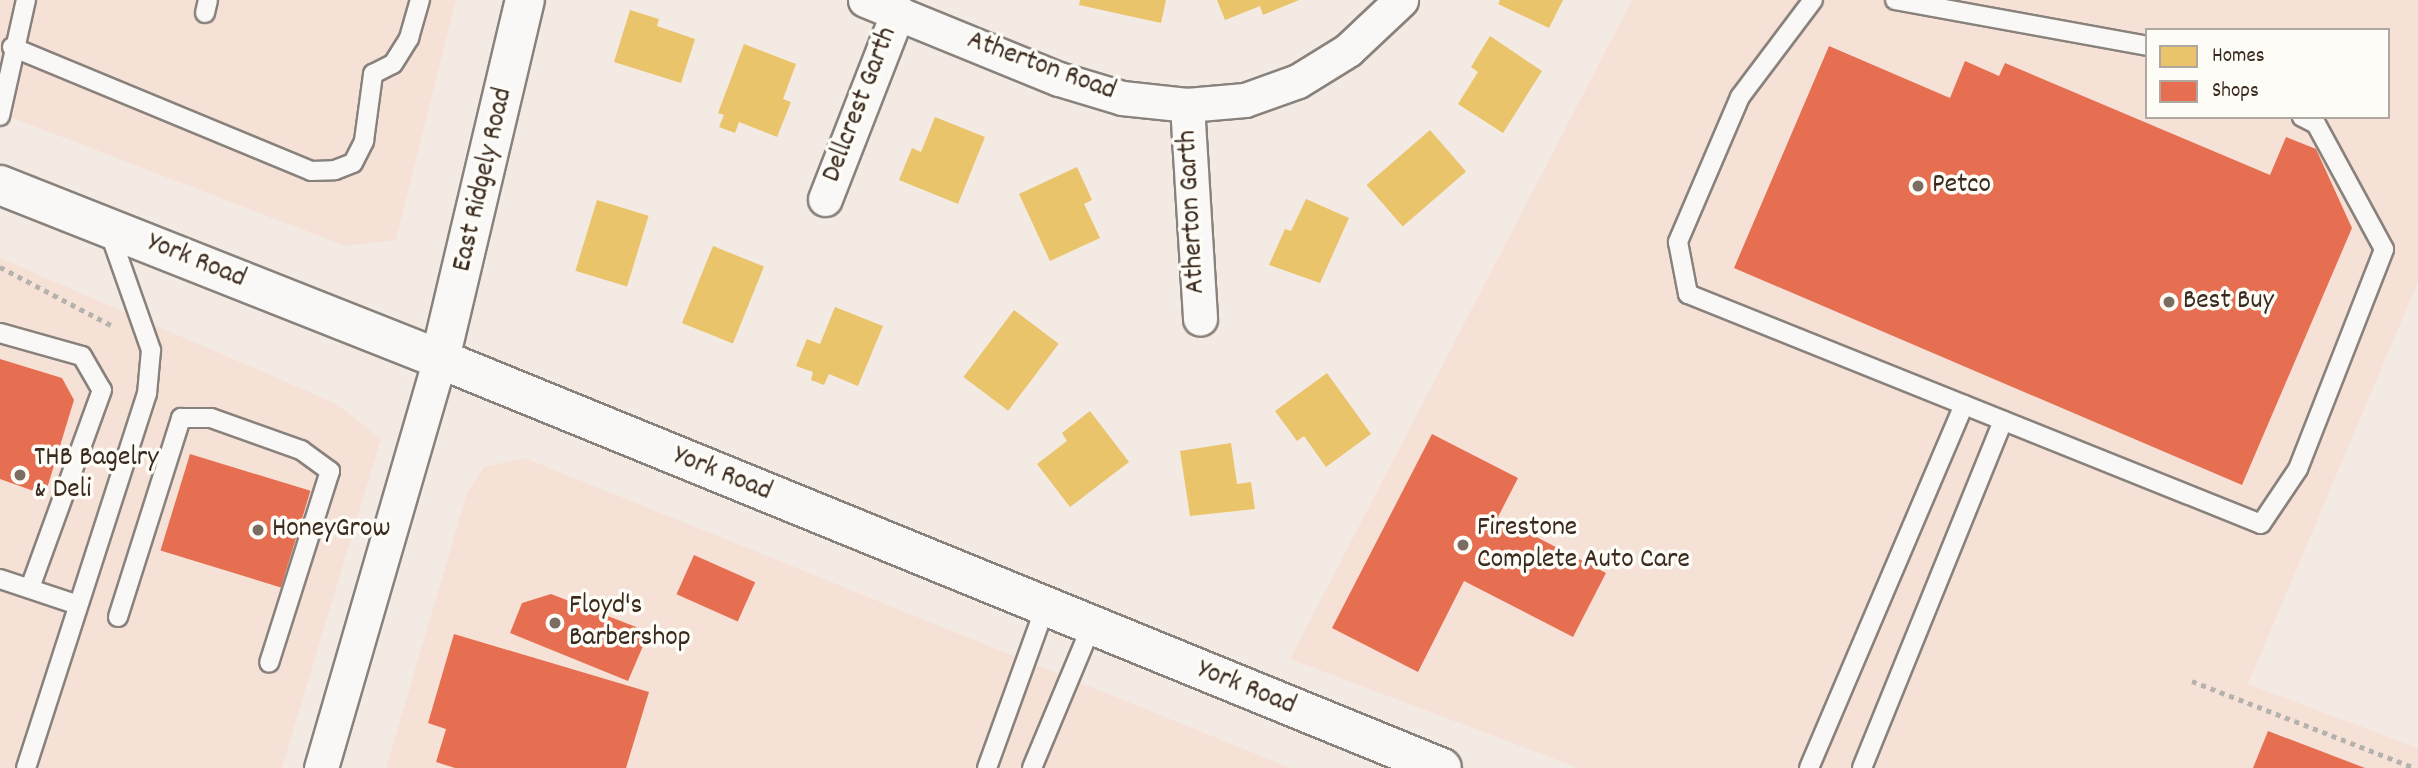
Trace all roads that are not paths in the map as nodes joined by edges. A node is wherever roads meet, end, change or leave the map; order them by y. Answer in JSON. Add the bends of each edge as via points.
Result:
{"nodes":[{"id":1,"x":26,"y":0,"type":"edge"},
{"id":2,"x":420,"y":0,"type":"edge"},
{"id":3,"x":526,"y":0,"type":"edge"},
{"id":4,"x":865,"y":0,"type":"edge"},
{"id":5,"x":1401,"y":0,"type":"edge"},
{"id":6,"x":1813,"y":0,"type":"edge"},
{"id":7,"x":1895,"y":0,"type":"edge"},
{"id":8,"x":898,"y":12,"type":"junction"},
{"id":9,"x":2145,"y":46,"type":"edge"},
{"id":10,"x":12,"y":47,"type":"junction"},
{"id":11,"x":0,"y":63,"type":"edge"},
{"id":12,"x":1187,"y":105,"type":"junction"},
{"id":13,"x":0,"y":116,"type":"edge"},
{"id":14,"x":2306,"y":119,"type":"edge"},
{"id":15,"x":0,"y":185,"type":"edge"},
{"id":16,"x":825,"y":199,"type":"dead end"},
{"id":17,"x":108,"y":228,"type":"junction"},
{"id":18,"x":1200,"y":319,"type":"dead end"},
{"id":19,"x":0,"y":333,"type":"edge"},
{"id":20,"x":440,"y":359,"type":"junction"},
{"id":21,"x":1964,"y":405,"type":"junction"},
{"id":22,"x":2003,"y":420,"type":"junction"},
{"id":23,"x":0,"y":579,"type":"edge"},
{"id":24,"x":30,"y":588,"type":"junction"},
{"id":25,"x":78,"y":605,"type":"junction"},
{"id":26,"x":1045,"y":608,"type":"junction"},
{"id":27,"x":118,"y":617,"type":"dead end"},
{"id":28,"x":1091,"y":627,"type":"junction"},
{"id":29,"x":269,"y":663,"type":"dead end"},
{"id":30,"x":26,"y":768,"type":"edge"},
{"id":31,"x":321,"y":768,"type":"edge"},
{"id":32,"x":987,"y":768,"type":"edge"},
{"id":33,"x":1032,"y":768,"type":"edge"},
{"id":34,"x":1442,"y":768,"type":"edge"},
{"id":35,"x":1809,"y":768,"type":"edge"},
{"id":36,"x":1862,"y":768,"type":"edge"}],
"edges":[{"from":1,"to":10,"type":"lane"},
{"from":2,"to":10,"type":"lane","via":[[409,38],[393,64],[373,74],[364,141],[354,163],[335,170],[311,171]]},
{"from":3,"to":20,"type":"main road","name":"East Ridgely Road"},
{"from":4,"to":8,"type":"street","name":"Atherton Road"},
{"from":5,"to":12,"type":"street","name":"Atherton Road","via":[[1348,50],[1298,81],[1245,100]]},
{"from":6,"to":21,"type":"lane","via":[[1740,97],[1678,242],[1688,294]]},
{"from":7,"to":9,"type":"lane"},
{"from":8,"to":12,"type":"street","name":"Atherton Road","via":[[1059,79],[1122,98]]},
{"from":8,"to":16,"type":"street","name":"Dellcrest Garth"},
{"from":10,"to":11,"type":"lane"},
{"from":10,"to":13,"type":"lane"},
{"from":12,"to":18,"type":"street","name":"Atherton Garth"},
{"from":14,"to":22,"type":"lane","via":[[2316,124],[2384,249],[2298,469],[2261,524]]},
{"from":15,"to":17,"type":"main road","name":"York Road"},
{"from":17,"to":20,"type":"main road","name":"York Road"},
{"from":17,"to":25,"type":"lane","via":[[152,350],[147,394]]},
{"from":19,"to":24,"type":"lane","via":[[82,356],[102,390]]},
{"from":20,"to":26,"type":"main road","name":"York Road"},
{"from":20,"to":31,"type":"street"},
{"from":21,"to":22,"type":"lane"},
{"from":21,"to":35,"type":"lane"},
{"from":22,"to":36,"type":"lane"},
{"from":23,"to":24,"type":"lane"},
{"from":24,"to":25,"type":"lane"},
{"from":25,"to":30,"type":"lane"},
{"from":26,"to":28,"type":"main road","name":"York Road"},
{"from":26,"to":32,"type":"lane"},
{"from":27,"to":29,"type":"lane","via":[[181,418],[211,418],[301,450],[330,471]]},
{"from":28,"to":33,"type":"lane"},
{"from":28,"to":34,"type":"main road","name":"York Road"}]}
